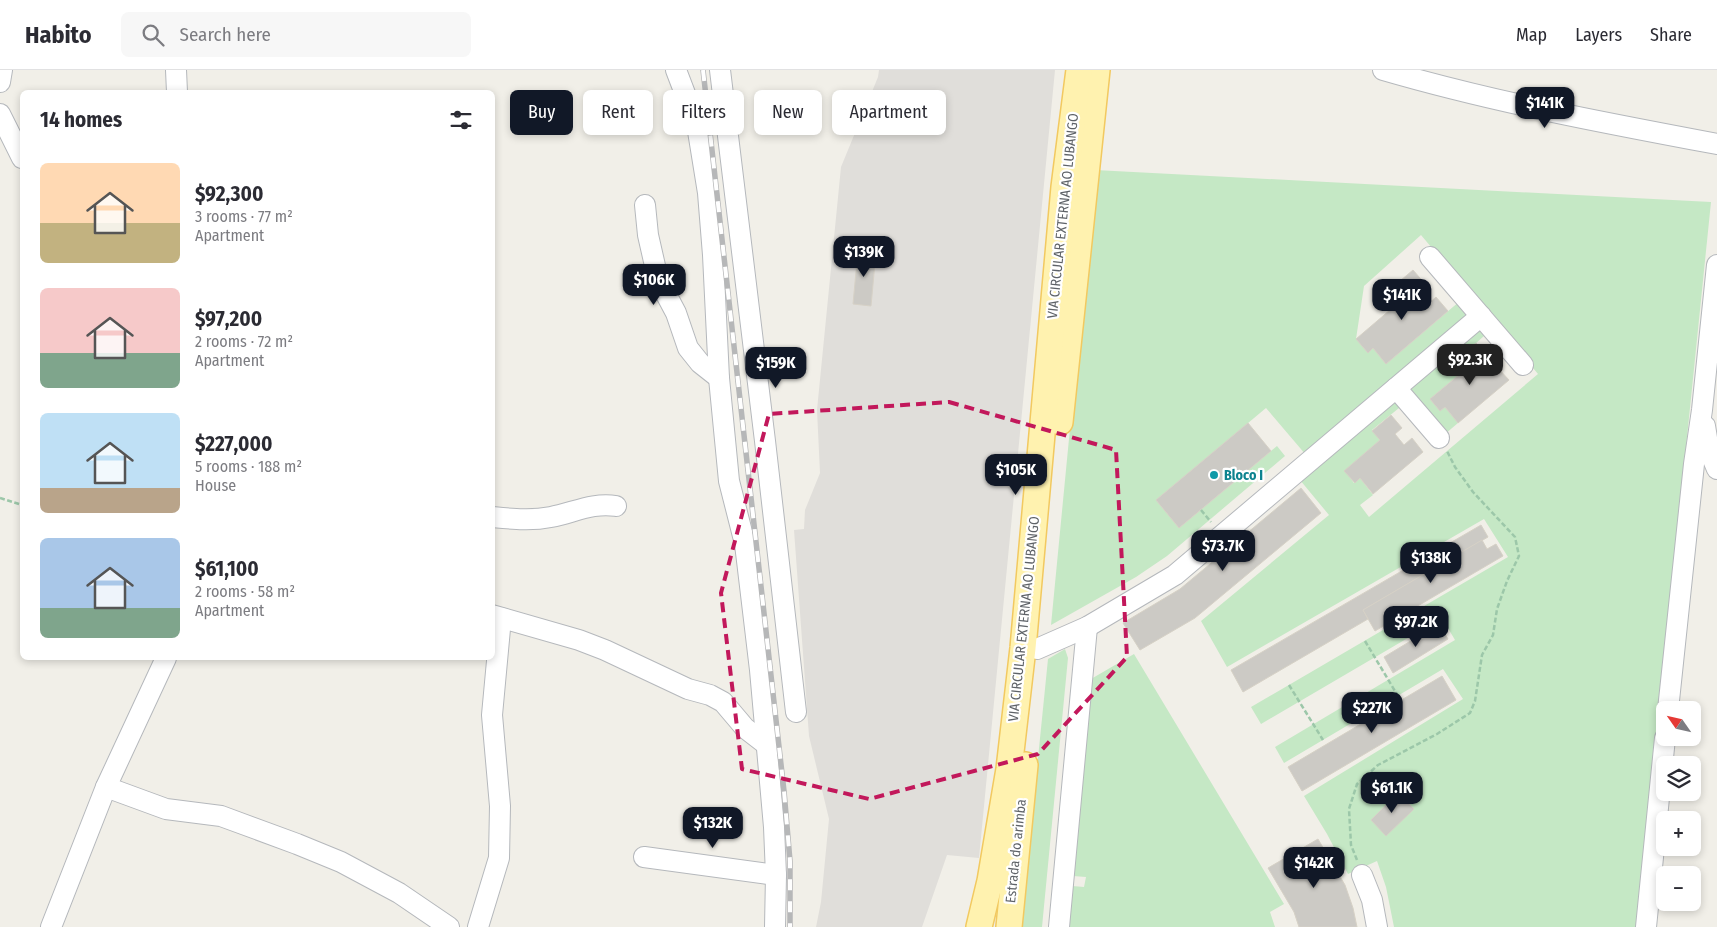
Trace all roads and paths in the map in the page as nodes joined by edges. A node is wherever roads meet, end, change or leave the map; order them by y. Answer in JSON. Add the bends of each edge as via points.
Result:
{"nodes":[{"id":1,"x":2,"y":70,"type":"edge"},
{"id":2,"x":176,"y":70,"type":"edge"},
{"id":3,"x":676,"y":70,"type":"edge"},
{"id":4,"x":720,"y":70,"type":"edge"},
{"id":5,"x":1079,"y":70,"type":"edge"},
{"id":6,"x":1097,"y":70,"type":"edge"},
{"id":7,"x":1383,"y":70,"type":"edge"},
{"id":8,"x":0,"y":82,"type":"edge"},
{"id":9,"x":178,"y":90,"type":"edge"},
{"id":10,"x":0,"y":114,"type":"edge"},
{"id":11,"x":1717,"y":144,"type":"edge"},
{"id":12,"x":20,"y":154,"type":"edge"},
{"id":13,"x":645,"y":205,"type":"dead end"},
{"id":14,"x":1430,"y":257,"type":"dead end"},
{"id":15,"x":1717,"y":265,"type":"edge"},
{"id":16,"x":1481,"y":316,"type":"junction"},
{"id":17,"x":1523,"y":365,"type":"dead end"},
{"id":18,"x":719,"y":378,"type":"junction"},
{"id":19,"x":1396,"y":388,"type":"junction"},
{"id":20,"x":1702,"y":410,"type":"junction"},
{"id":21,"x":1439,"y":438,"type":"joint"},
{"id":22,"x":1717,"y":469,"type":"edge"},
{"id":23,"x":0,"y":498,"type":"edge"},
{"id":24,"x":20,"y":504,"type":"edge"},
{"id":25,"x":616,"y":506,"type":"dead end"},
{"id":26,"x":495,"y":517,"type":"edge"},
{"id":27,"x":497,"y":616,"type":"edge"},
{"id":28,"x":1087,"y":627,"type":"junction"},
{"id":29,"x":1365,"y":641,"type":"dead end"},
{"id":30,"x":1037,"y":649,"type":"junction"},
{"id":31,"x":495,"y":656,"type":"edge"},
{"id":32,"x":165,"y":660,"type":"edge"},
{"id":33,"x":495,"y":660,"type":"edge"},
{"id":34,"x":1289,"y":685,"type":"dead end"},
{"id":35,"x":1398,"y":696,"type":"dead end"},
{"id":36,"x":1669,"y":701,"type":"edge"},
{"id":37,"x":796,"y":712,"type":"dead end"},
{"id":38,"x":1323,"y":740,"type":"dead end"},
{"id":39,"x":767,"y":745,"type":"junction"},
{"id":40,"x":1665,"y":746,"type":"edge"},
{"id":41,"x":1024,"y":775,"type":"joint"},
{"id":42,"x":106,"y":787,"type":"junction"},
{"id":43,"x":644,"y":857,"type":"dead end"},
{"id":44,"x":776,"y":875,"type":"junction"},
{"id":45,"x":1362,"y":875,"type":"joint"},
{"id":46,"x":50,"y":927,"type":"edge"},
{"id":47,"x":449,"y":927,"type":"edge"},
{"id":48,"x":478,"y":927,"type":"edge"},
{"id":49,"x":775,"y":927,"type":"edge"},
{"id":50,"x":980,"y":927,"type":"edge"},
{"id":51,"x":1009,"y":927,"type":"edge"},
{"id":52,"x":1059,"y":927,"type":"edge"},
{"id":53,"x":1377,"y":927,"type":"edge"},
{"id":54,"x":1646,"y":927,"type":"edge"}],
"edges":[{"from":1,"to":8,"type":"street"},
{"from":2,"to":9,"type":"street"},
{"from":3,"to":18,"type":"street","via":[[697,125],[708,193]]},
{"from":4,"to":37,"type":"street"},
{"from":5,"to":50,"type":"main road","name":"VIA CIRCULAR EXTERNA AO LUBANGO","via":[[1064,187],[1009,769]]},
{"from":6,"to":30,"type":"main road","name":"VIA CIRCULAR EXTERNA AO LUBANGO"},
{"from":7,"to":11,"type":"street","via":[[1567,116]]},
{"from":10,"to":12,"type":"street"},
{"from":13,"to":18,"type":"street","via":[[658,280],[676,312],[688,348]]},
{"from":14,"to":16,"type":"street"},
{"from":15,"to":20,"type":"street"},
{"from":16,"to":17,"type":"street"},
{"from":16,"to":19,"type":"street"},
{"from":18,"to":39,"type":"street","via":[[729,481],[744,544]]},
{"from":19,"to":21,"type":"street"},
{"from":19,"to":28,"type":"street","via":[[1175,575]]},
{"from":20,"to":22,"type":"street","via":[[1709,450]]},
{"from":20,"to":36,"type":"street"},
{"from":21,"to":45,"type":"path","via":[[1474,492],[1515,537],[1519,556],[1500,602],[1493,635],[1482,655],[1470,713],[1378,765],[1357,784],[1349,809],[1351,845]]},
{"from":23,"to":24,"type":"path"},
{"from":25,"to":26,"type":"street","via":[[587,507],[529,520]]},
{"from":27,"to":31,"type":"street"},
{"from":27,"to":39,"type":"street","via":[[605,650],[688,689],[710,695],[723,702],[746,728]]},
{"from":28,"to":30,"type":"street"},
{"from":28,"to":52,"type":"street"},
{"from":29,"to":35,"type":"path"},
{"from":30,"to":41,"type":"main road","name":"VIA CIRCULAR EXTERNA AO LUBANGO"},
{"from":32,"to":42,"type":"street"},
{"from":33,"to":48,"type":"street","via":[[492,715],[500,806],[499,858]]},
{"from":34,"to":38,"type":"path"},
{"from":39,"to":44,"type":"street"},
{"from":40,"to":54,"type":"street"},
{"from":41,"to":51,"type":"main road","name":"Estrada do arimba"},
{"from":42,"to":46,"type":"street"},
{"from":42,"to":47,"type":"street","via":[[166,809],[221,816],[315,851],[399,893]]},
{"from":43,"to":44,"type":"street"},
{"from":44,"to":49,"type":"street"},
{"from":45,"to":53,"type":"street","via":[[1372,900]]}]}
